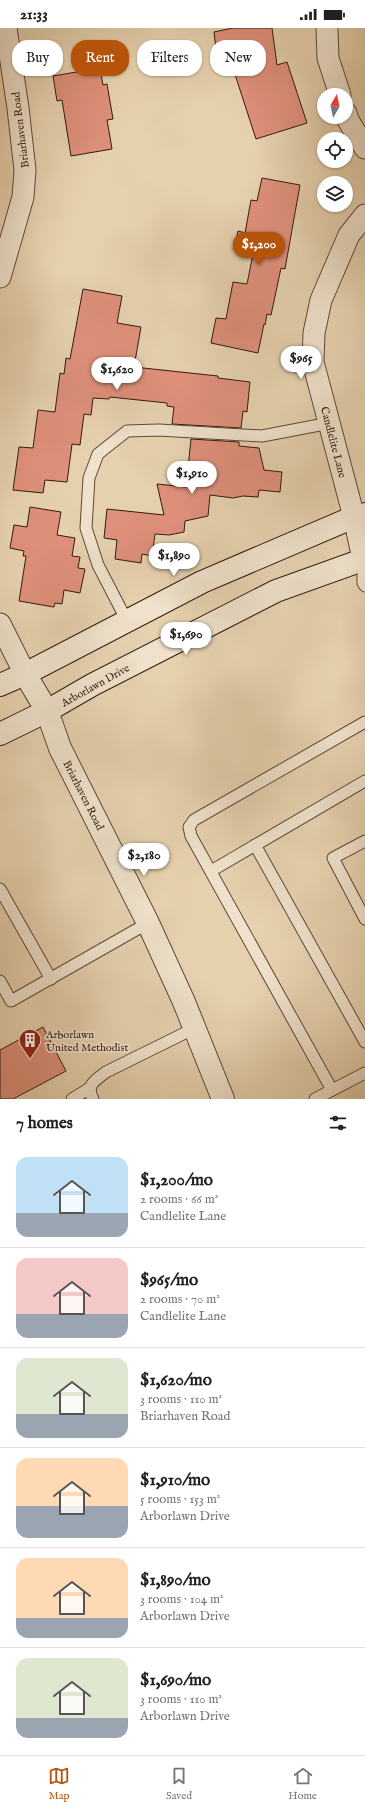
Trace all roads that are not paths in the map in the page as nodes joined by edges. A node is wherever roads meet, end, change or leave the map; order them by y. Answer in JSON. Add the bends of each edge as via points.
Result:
{"nodes":[{"id":1,"x":6,"y":28,"type":"edge"},
{"id":2,"x":328,"y":28,"type":"edge"},
{"id":3,"x":338,"y":88,"type":"edge"},
{"id":4,"x":350,"y":124,"type":"edge"},
{"id":5,"x":365,"y":148,"type":"edge"},
{"id":6,"x":365,"y":215,"type":"edge"},
{"id":7,"x":0,"y":276,"type":"edge"},
{"id":8,"x":330,"y":423,"type":"junction"},
{"id":9,"x":359,"y":515,"type":"edge"},
{"id":10,"x":364,"y":559,"type":"edge"},
{"id":11,"x":365,"y":586,"type":"edge"},
{"id":12,"x":127,"y":621,"type":"junction"},
{"id":13,"x":0,"y":624,"type":"edge"},
{"id":14,"x":25,"y":674,"type":"junction"},
{"id":15,"x":0,"y":685,"type":"edge"},
{"id":16,"x":47,"y":712,"type":"junction"},
{"id":17,"x":365,"y":722,"type":"edge"},
{"id":18,"x":0,"y":734,"type":"edge"},
{"id":19,"x":365,"y":781,"type":"edge"},
{"id":20,"x":365,"y":841,"type":"edge"},
{"id":21,"x":255,"y":845,"type":"junction"},
{"id":22,"x":211,"y":871,"type":"junction"},
{"id":23,"x":0,"y":889,"type":"edge"},
{"id":24,"x":365,"y":918,"type":"edge"},
{"id":25,"x":148,"y":923,"type":"junction"},
{"id":26,"x":51,"y":979,"type":"junction"},
{"id":27,"x":0,"y":981,"type":"edge"},
{"id":28,"x":195,"y":1028,"type":"junction"},
{"id":29,"x":365,"y":1042,"type":"edge"},
{"id":30,"x":365,"y":1073,"type":"edge"},
{"id":31,"x":90,"y":1088,"type":"junction"},
{"id":32,"x":332,"y":1090,"type":"junction"},
{"id":33,"x":72,"y":1099,"type":"edge"},
{"id":34,"x":93,"y":1099,"type":"edge"},
{"id":35,"x":223,"y":1099,"type":"edge"},
{"id":36,"x":315,"y":1099,"type":"edge"}],
"edges":[{"from":1,"to":7,"type":"street","name":"Briarhaven Road","via":[[25,170],[23,197]]},
{"from":2,"to":3,"type":"street","via":[[328,58]]},
{"from":4,"to":5,"type":"street"},
{"from":6,"to":8,"type":"street","name":"Candlelite Lane","via":[[349,235],[322,300],[314,333],[314,362]]},
{"from":8,"to":9,"type":"street","name":"Candlelite Lane"},
{"from":8,"to":12,"type":"lane","via":[[262,436],[160,430],[127,431],[98,454],[89,478],[86,528],[98,565]]},
{"from":9,"to":10,"type":"street","name":"Candlelite Lane"},
{"from":9,"to":12,"type":"main road","via":[[202,582]]},
{"from":10,"to":11,"type":"lane"},
{"from":10,"to":16,"type":"main road","name":"Arborlawn Drive","via":[[276,591],[92,685]]},
{"from":12,"to":14,"type":"main road"},
{"from":13,"to":14,"type":"street","name":"Briarhaven Road"},
{"from":14,"to":15,"type":"main road"},
{"from":14,"to":16,"type":"main road","name":"Briarhaven Road"},
{"from":16,"to":18,"type":"main road","name":"Arborlawn Drive"},
{"from":16,"to":25,"type":"main road","name":"Briarhaven Road","via":[[60,748]]},
{"from":17,"to":22,"type":"lane","via":[[194,820],[190,827],[191,836]]},
{"from":19,"to":21,"type":"lane"},
{"from":20,"to":24,"type":"lane","via":[[332,858]]},
{"from":21,"to":22,"type":"lane"},
{"from":21,"to":29,"type":"lane"},
{"from":22,"to":32,"type":"lane"},
{"from":23,"to":26,"type":"lane"},
{"from":25,"to":26,"type":"lane"},
{"from":25,"to":28,"type":"main road","name":"Briarhaven Road"},
{"from":26,"to":27,"type":"lane","via":[[11,1000]]},
{"from":28,"to":31,"type":"lane","via":[[106,1072],[92,1082]]},
{"from":28,"to":35,"type":"main road","name":"Briarhaven Road"},
{"from":30,"to":32,"type":"lane"},
{"from":31,"to":33,"type":"lane"},
{"from":31,"to":34,"type":"lane"},
{"from":32,"to":36,"type":"lane"}]}
